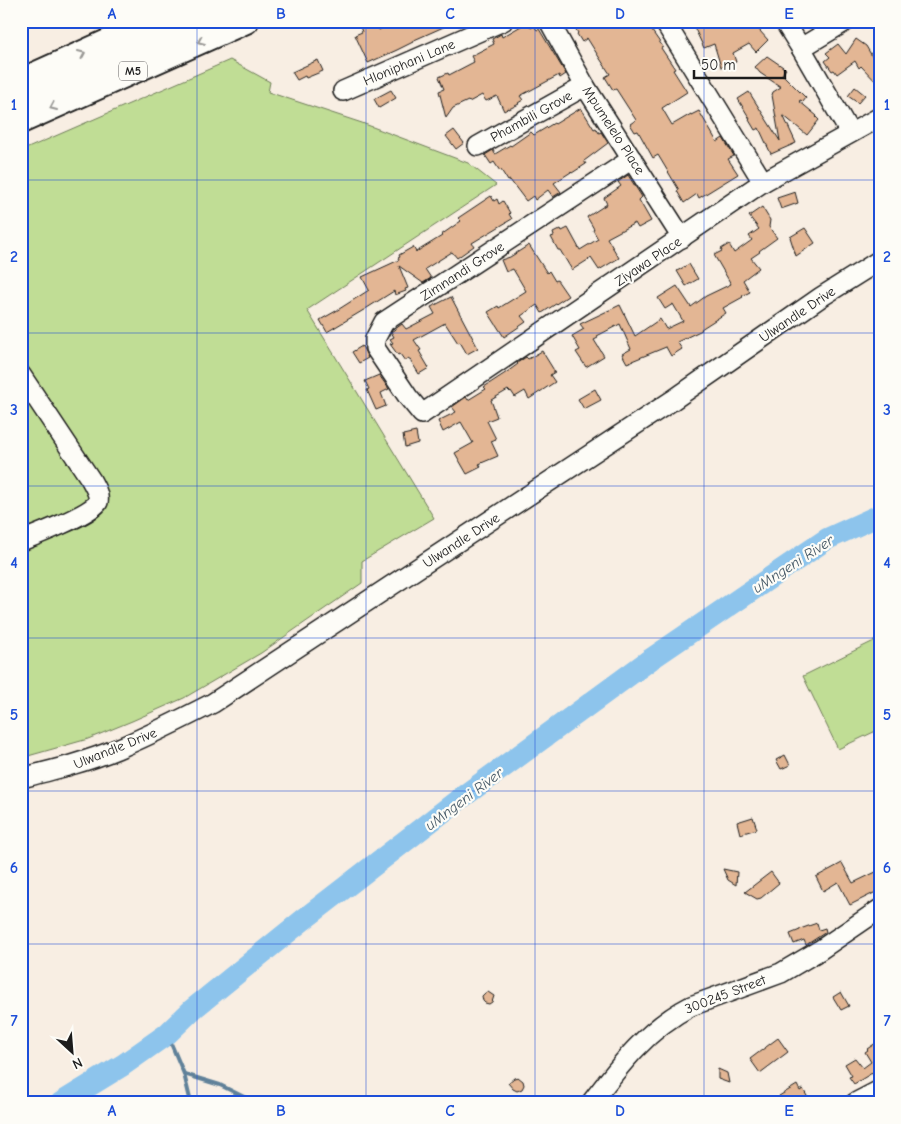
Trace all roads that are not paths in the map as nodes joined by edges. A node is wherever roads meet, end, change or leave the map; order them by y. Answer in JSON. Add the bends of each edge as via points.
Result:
{"nodes":[{"id":1,"x":154,"y":21,"type":"edge"},
{"id":2,"x":204,"y":21,"type":"edge"},
{"id":3,"x":246,"y":21,"type":"edge"},
{"id":4,"x":503,"y":21,"type":"edge"},
{"id":5,"x":548,"y":21,"type":"edge"},
{"id":6,"x":664,"y":21,"type":"edge"},
{"id":7,"x":784,"y":21,"type":"edge"},
{"id":8,"x":846,"y":21,"type":"edge"},
{"id":9,"x":801,"y":48,"type":"junction"},
{"id":10,"x":21,"y":81,"type":"edge"},
{"id":11,"x":585,"y":86,"type":"junction"},
{"id":12,"x":343,"y":91,"type":"dead end"},
{"id":13,"x":21,"y":102,"type":"edge"},
{"id":14,"x":880,"y":117,"type":"edge"},
{"id":15,"x":21,"y":121,"type":"edge"},
{"id":16,"x":850,"y":133,"type":"junction"},
{"id":17,"x":478,"y":146,"type":"dead end"},
{"id":18,"x":632,"y":159,"type":"junction"},
{"id":19,"x":763,"y":182,"type":"junction"},
{"id":20,"x":682,"y":238,"type":"junction"},
{"id":21,"x":880,"y":260,"type":"edge"},
{"id":22,"x":21,"y":375,"type":"edge"},
{"id":23,"x":422,"y":414,"type":"joint"},
{"id":24,"x":21,"y":541,"type":"edge"},
{"id":25,"x":21,"y":778,"type":"edge"},
{"id":26,"x":880,"y":909,"type":"edge"},
{"id":27,"x":880,"y":1090,"type":"edge"},
{"id":28,"x":590,"y":1103,"type":"edge"},
{"id":29,"x":855,"y":1103,"type":"edge"}],
"edges":[{"from":10,"to":1,"type":"main road","one_way":true},
{"from":2,"to":13,"type":"street"},
{"from":3,"to":15,"type":"main road","number":"M5","one_way":true},
{"from":4,"to":12,"type":"street","name":"Hloniphani Lane"},
{"from":5,"to":11,"type":"street","name":"Mpumelelo Place"},
{"from":6,"to":19,"type":"street"},
{"from":7,"to":9,"type":"street"},
{"from":8,"to":9,"type":"street"},
{"from":9,"to":16,"type":"street"},
{"from":11,"to":17,"type":"street","name":"Phambili Grove"},
{"from":11,"to":18,"type":"street","name":"Mpumelelo Place"},
{"from":14,"to":16,"type":"street","name":"Ziyawa Place"},
{"from":16,"to":19,"type":"street","name":"Ziyawa Place"},
{"from":18,"to":20,"type":"street","name":"Mpumelelo Place"},
{"from":18,"to":23,"type":"street","name":"Zimnandi Grove","via":[[384,322],[375,339],[375,348]]},
{"from":19,"to":20,"type":"street","name":"Ziyawa Place"},
{"from":20,"to":23,"type":"street","name":"Ziyawa Place"},
{"from":21,"to":25,"type":"street","name":"Ulwandle Drive","via":[[214,703],[116,749],[66,767]]},
{"from":22,"to":24,"type":"street","via":[[91,480],[98,501],[85,513]]},
{"from":26,"to":28,"type":"street","name":"300245 Street","via":[[781,973],[676,1013],[632,1051]]},
{"from":27,"to":29,"type":"street"}]}
